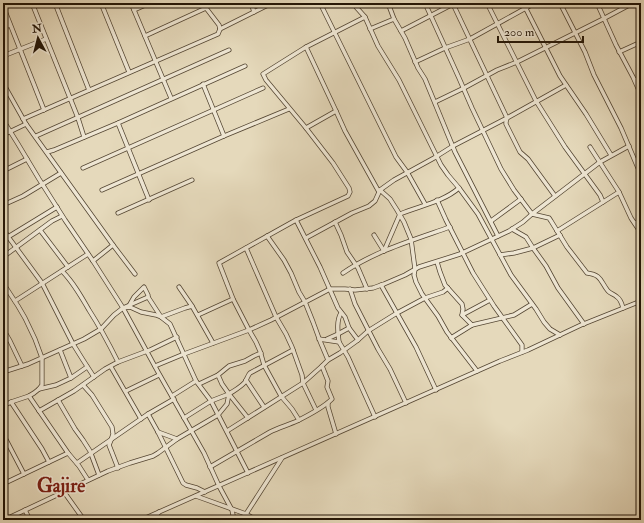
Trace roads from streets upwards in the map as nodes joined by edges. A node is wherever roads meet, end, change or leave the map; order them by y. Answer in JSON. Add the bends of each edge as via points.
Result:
{"nodes":[{"id":1,"x":32,"y":3,"type":"edge"},
{"id":2,"x":55,"y":3,"type":"edge"},
{"id":3,"x":101,"y":3,"type":"edge"},
{"id":4,"x":131,"y":3,"type":"edge"},
{"id":5,"x":150,"y":3,"type":"edge"},
{"id":6,"x":251,"y":3,"type":"edge"},
{"id":7,"x":272,"y":3,"type":"edge"},
{"id":8,"x":320,"y":3,"type":"edge"},
{"id":9,"x":354,"y":3,"type":"edge"},
{"id":10,"x":388,"y":3,"type":"edge"},
{"id":11,"x":425,"y":3,"type":"edge"},
{"id":12,"x":487,"y":3,"type":"edge"},
{"id":13,"x":523,"y":3,"type":"edge"},
{"id":14,"x":535,"y":3,"type":"edge"},
{"id":15,"x":560,"y":3,"type":"edge"},
{"id":16,"x":596,"y":3,"type":"edge"},
{"id":17,"x":633,"y":3,"type":"edge"},
{"id":18,"x":638,"y":3,"type":"edge"},
{"id":19,"x":454,"y":4,"type":"edge"},
{"id":20,"x":3,"y":6,"type":"edge"},
{"id":21,"x":526,"y":8,"type":"junction"},
{"id":22,"x":641,"y":8,"type":"edge"},
{"id":23,"x":134,"y":10,"type":"junction"},
{"id":24,"x":254,"y":12,"type":"junction"},
{"id":25,"x":431,"y":16,"type":"junction"},
{"id":26,"x":365,"y":17,"type":"junction"},
{"id":27,"x":394,"y":19,"type":"junction"},
{"id":28,"x":603,"y":19,"type":"junction"},
{"id":29,"x":497,"y":24,"type":"junction"},
{"id":30,"x":10,"y":25,"type":"junction"},
{"id":31,"x":3,"y":28,"type":"edge"},
{"id":32,"x":220,"y":29,"type":"junction"},
{"id":33,"x":370,"y":29,"type":"junction"},
{"id":34,"x":401,"y":31,"type":"junction"},
{"id":35,"x":334,"y":32,"type":"junction"},
{"id":36,"x":574,"y":33,"type":"junction"},
{"id":37,"x":145,"y":36,"type":"junction"},
{"id":38,"x":46,"y":39,"type":"junction"},
{"id":39,"x":470,"y":39,"type":"junction"},
{"id":40,"x":641,"y":42,"type":"edge"},
{"id":41,"x":306,"y":47,"type":"junction"},
{"id":42,"x":545,"y":47,"type":"junction"},
{"id":43,"x":445,"y":48,"type":"junction"},
{"id":44,"x":20,"y":50,"type":"junction"},
{"id":45,"x":229,"y":50,"type":"dead end"},
{"id":46,"x":619,"y":52,"type":"junction"},
{"id":47,"x":3,"y":56,"type":"edge"},
{"id":48,"x":156,"y":61,"type":"junction"},
{"id":49,"x":415,"y":62,"type":"junction"},
{"id":50,"x":517,"y":62,"type":"junction"},
{"id":51,"x":245,"y":66,"type":"dead end"},
{"id":52,"x":129,"y":72,"type":"junction"},
{"id":53,"x":486,"y":76,"type":"junction"},
{"id":54,"x":641,"y":77,"type":"edge"},
{"id":55,"x":163,"y":79,"type":"junction"},
{"id":56,"x":634,"y":80,"type":"junction"},
{"id":57,"x":3,"y":83,"type":"edge"},
{"id":58,"x":203,"y":84,"type":"junction"},
{"id":59,"x":566,"y":85,"type":"junction"},
{"id":60,"x":263,"y":88,"type":"dead end"},
{"id":61,"x":464,"y":88,"type":"junction"},
{"id":62,"x":90,"y":90,"type":"junction"},
{"id":63,"x":641,"y":95,"type":"edge"},
{"id":64,"x":70,"y":98,"type":"junction"},
{"id":65,"x":171,"y":98,"type":"junction"},
{"id":66,"x":435,"y":102,"type":"junction"},
{"id":67,"x":536,"y":102,"type":"junction"},
{"id":68,"x":290,"y":109,"type":"junction"},
{"id":69,"x":44,"y":110,"type":"junction"},
{"id":70,"x":214,"y":110,"type":"junction"},
{"id":71,"x":336,"y":111,"type":"junction"},
{"id":72,"x":78,"y":118,"type":"junction"},
{"id":73,"x":507,"y":118,"type":"junction"},
{"id":74,"x":23,"y":119,"type":"junction"},
{"id":75,"x":3,"y":120,"type":"edge"},
{"id":76,"x":118,"y":123,"type":"junction"},
{"id":77,"x":26,"y":124,"type":"junction"},
{"id":78,"x":306,"y":128,"type":"junction"},
{"id":79,"x":482,"y":130,"type":"junction"},
{"id":80,"x":10,"y":132,"type":"junction"},
{"id":81,"x":3,"y":135,"type":"edge"},
{"id":82,"x":36,"y":136,"type":"junction"},
{"id":83,"x":224,"y":136,"type":"junction"},
{"id":84,"x":84,"y":137,"type":"junction"},
{"id":85,"x":453,"y":146,"type":"junction"},
{"id":86,"x":590,"y":146,"type":"dead end"},
{"id":87,"x":628,"y":146,"type":"junction"},
{"id":88,"x":128,"y":148,"type":"junction"},
{"id":89,"x":47,"y":152,"type":"junction"},
{"id":90,"x":611,"y":155,"type":"junction"},
{"id":91,"x":436,"y":156,"type":"junction"},
{"id":92,"x":27,"y":159,"type":"junction"},
{"id":93,"x":600,"y":162,"type":"junction"},
{"id":94,"x":83,"y":168,"type":"dead end"},
{"id":95,"x":3,"y":171,"type":"edge"},
{"id":96,"x":407,"y":172,"type":"junction"},
{"id":97,"x":61,"y":173,"type":"junction"},
{"id":98,"x":584,"y":173,"type":"junction"},
{"id":99,"x":139,"y":174,"type":"junction"},
{"id":100,"x":641,"y":175,"type":"edge"},
{"id":101,"x":192,"y":180,"type":"dead end"},
{"id":102,"x":42,"y":184,"type":"junction"},
{"id":103,"x":459,"y":188,"type":"junction"},
{"id":104,"x":102,"y":190,"type":"dead end"},
{"id":105,"x":380,"y":191,"type":"junction"},
{"id":106,"x":619,"y":192,"type":"junction"},
{"id":107,"x":555,"y":196,"type":"junction"},
{"id":108,"x":521,"y":199,"type":"junction"},
{"id":109,"x":149,"y":200,"type":"junction"},
{"id":110,"x":437,"y":200,"type":"junction"},
{"id":111,"x":603,"y":202,"type":"junction"},
{"id":112,"x":425,"y":204,"type":"junction"},
{"id":113,"x":3,"y":205,"type":"edge"},
{"id":114,"x":57,"y":207,"type":"junction"},
{"id":115,"x":118,"y":213,"type":"dead end"},
{"id":116,"x":400,"y":214,"type":"junction"},
{"id":117,"x":532,"y":214,"type":"junction"},
{"id":118,"x":62,"y":216,"type":"junction"},
{"id":119,"x":296,"y":220,"type":"junction"},
{"id":120,"x":491,"y":221,"type":"junction"},
{"id":121,"x":641,"y":221,"type":"edge"},
{"id":122,"x":335,"y":222,"type":"junction"},
{"id":123,"x":635,"y":223,"type":"junction"},
{"id":124,"x":450,"y":227,"type":"junction"},
{"id":125,"x":3,"y":228,"type":"edge"},
{"id":126,"x":512,"y":229,"type":"junction"},
{"id":127,"x":40,"y":230,"type":"junction"},
{"id":128,"x":558,"y":231,"type":"junction"},
{"id":129,"x":641,"y":233,"type":"edge"},
{"id":130,"x":374,"y":235,"type":"dead end"},
{"id":131,"x":560,"y":235,"type":"junction"},
{"id":132,"x":267,"y":236,"type":"junction"},
{"id":133,"x":498,"y":236,"type":"junction"},
{"id":134,"x":8,"y":238,"type":"junction"},
{"id":135,"x":306,"y":238,"type":"junction"},
{"id":136,"x":492,"y":239,"type":"junction"},
{"id":137,"x":3,"y":240,"type":"edge"},
{"id":138,"x":411,"y":241,"type":"junction"},
{"id":139,"x":113,"y":245,"type":"junction"},
{"id":140,"x":16,"y":248,"type":"junction"},
{"id":141,"x":246,"y":248,"type":"junction"},
{"id":142,"x":533,"y":248,"type":"junction"},
{"id":143,"x":384,"y":251,"type":"junction"},
{"id":144,"x":462,"y":253,"type":"junction"},
{"id":145,"x":88,"y":254,"type":"junction"},
{"id":146,"x":500,"y":255,"type":"junction"},
{"id":147,"x":3,"y":257,"type":"edge"},
{"id":148,"x":93,"y":261,"type":"junction"},
{"id":149,"x":436,"y":262,"type":"junction"},
{"id":150,"x":355,"y":264,"type":"junction"},
{"id":151,"x":68,"y":267,"type":"junction"},
{"id":152,"x":415,"y":269,"type":"junction"},
{"id":153,"x":62,"y":271,"type":"junction"},
{"id":154,"x":343,"y":272,"type":"dead end"},
{"id":155,"x":134,"y":274,"type":"dead end"},
{"id":156,"x":3,"y":284,"type":"edge"},
{"id":157,"x":42,"y":284,"type":"junction"},
{"id":158,"x":381,"y":285,"type":"junction"},
{"id":159,"x":179,"y":287,"type":"dead end"},
{"id":160,"x":448,"y":288,"type":"junction"},
{"id":161,"x":330,"y":289,"type":"junction"},
{"id":162,"x":367,"y":289,"type":"junction"},
{"id":163,"x":350,"y":290,"type":"junction"},
{"id":164,"x":148,"y":297,"type":"junction"},
{"id":165,"x":426,"y":298,"type":"junction"},
{"id":166,"x":233,"y":299,"type":"junction"},
{"id":167,"x":490,"y":300,"type":"junction"},
{"id":168,"x":14,"y":301,"type":"junction"},
{"id":169,"x":641,"y":301,"type":"edge"},
{"id":170,"x":305,"y":302,"type":"junction"},
{"id":171,"x":532,"y":304,"type":"junction"},
{"id":172,"x":130,"y":305,"type":"junction"},
{"id":173,"x":192,"y":306,"type":"junction"},
{"id":174,"x":123,"y":308,"type":"junction"},
{"id":175,"x":624,"y":308,"type":"junction"},
{"id":176,"x":341,"y":313,"type":"junction"},
{"id":177,"x":397,"y":313,"type":"junction"},
{"id":178,"x":198,"y":315,"type":"junction"},
{"id":179,"x":462,"y":315,"type":"junction"},
{"id":180,"x":161,"y":317,"type":"junction"},
{"id":181,"x":276,"y":317,"type":"junction"},
{"id":182,"x":502,"y":318,"type":"junction"},
{"id":183,"x":584,"y":324,"type":"junction"},
{"id":184,"x":472,"y":326,"type":"junction"},
{"id":185,"x":349,"y":328,"type":"junction"},
{"id":186,"x":3,"y":329,"type":"edge"},
{"id":187,"x":101,"y":329,"type":"junction"},
{"id":188,"x":249,"y":330,"type":"junction"},
{"id":189,"x":368,"y":331,"type":"junction"},
{"id":190,"x":338,"y":334,"type":"junction"},
{"id":191,"x":560,"y":335,"type":"junction"},
{"id":192,"x":177,"y":338,"type":"junction"},
{"id":193,"x":452,"y":338,"type":"junction"},
{"id":194,"x":320,"y":339,"type":"junction"},
{"id":195,"x":326,"y":340,"type":"junction"},
{"id":196,"x":358,"y":340,"type":"junction"},
{"id":197,"x":339,"y":342,"type":"junction"},
{"id":198,"x":213,"y":343,"type":"junction"},
{"id":199,"x":73,"y":344,"type":"junction"},
{"id":200,"x":60,"y":350,"type":"junction"},
{"id":201,"x":293,"y":350,"type":"junction"},
{"id":202,"x":343,"y":350,"type":"junction"},
{"id":203,"x":147,"y":351,"type":"junction"},
{"id":204,"x":522,"y":352,"type":"junction"},
{"id":205,"x":261,"y":353,"type":"junction"},
{"id":206,"x":184,"y":354,"type":"junction"},
{"id":207,"x":42,"y":358,"type":"junction"},
{"id":208,"x":328,"y":360,"type":"junction"},
{"id":209,"x":118,"y":362,"type":"junction"},
{"id":210,"x":264,"y":365,"type":"junction"},
{"id":211,"x":22,"y":366,"type":"junction"},
{"id":212,"x":155,"y":366,"type":"junction"},
{"id":213,"x":322,"y":366,"type":"junction"},
{"id":214,"x":88,"y":367,"type":"junction"},
{"id":215,"x":111,"y":367,"type":"junction"},
{"id":216,"x":477,"y":371,"type":"junction"},
{"id":217,"x":3,"y":372,"type":"edge"},
{"id":218,"x":159,"y":374,"type":"junction"},
{"id":219,"x":218,"y":375,"type":"junction"},
{"id":220,"x":94,"y":377,"type":"junction"},
{"id":221,"x":71,"y":378,"type":"junction"},
{"id":222,"x":246,"y":380,"type":"junction"},
{"id":223,"x":196,"y":381,"type":"junction"},
{"id":224,"x":303,"y":383,"type":"junction"},
{"id":225,"x":83,"y":384,"type":"junction"},
{"id":226,"x":199,"y":384,"type":"junction"},
{"id":227,"x":39,"y":389,"type":"junction"},
{"id":228,"x":436,"y":390,"type":"junction"},
{"id":229,"x":126,"y":391,"type":"junction"},
{"id":230,"x":229,"y":394,"type":"junction"},
{"id":231,"x":29,"y":396,"type":"junction"},
{"id":232,"x":282,"y":396,"type":"junction"},
{"id":233,"x":172,"y":398,"type":"junction"},
{"id":234,"x":58,"y":400,"type":"junction"},
{"id":235,"x":211,"y":401,"type":"junction"},
{"id":236,"x":11,"y":402,"type":"junction"},
{"id":237,"x":328,"y":403,"type":"junction"},
{"id":238,"x":406,"y":403,"type":"junction"},
{"id":239,"x":3,"y":406,"type":"edge"},
{"id":240,"x":264,"y":407,"type":"junction"},
{"id":241,"x":316,"y":410,"type":"junction"},
{"id":242,"x":39,"y":411,"type":"junction"},
{"id":243,"x":148,"y":414,"type":"junction"},
{"id":244,"x":218,"y":415,"type":"junction"},
{"id":245,"x":375,"y":417,"type":"junction"},
{"id":246,"x":184,"y":418,"type":"junction"},
{"id":247,"x":248,"y":418,"type":"junction"},
{"id":248,"x":141,"y":419,"type":"junction"},
{"id":249,"x":298,"y":420,"type":"junction"},
{"id":250,"x":192,"y":431,"type":"junction"},
{"id":251,"x":227,"y":431,"type":"junction"},
{"id":252,"x":158,"y":432,"type":"junction"},
{"id":253,"x":3,"y":434,"type":"edge"},
{"id":254,"x":336,"y":434,"type":"junction"},
{"id":255,"x":178,"y":439,"type":"junction"},
{"id":256,"x":111,"y":440,"type":"junction"},
{"id":257,"x":166,"y":447,"type":"junction"},
{"id":258,"x":237,"y":450,"type":"junction"},
{"id":259,"x":68,"y":453,"type":"junction"},
{"id":260,"x":92,"y":454,"type":"junction"},
{"id":261,"x":282,"y":457,"type":"junction"},
{"id":262,"x":49,"y":462,"type":"junction"},
{"id":263,"x":77,"y":463,"type":"junction"},
{"id":264,"x":210,"y":467,"type":"junction"},
{"id":265,"x":118,"y":468,"type":"junction"},
{"id":266,"x":248,"y":473,"type":"junction"},
{"id":267,"x":24,"y":474,"type":"junction"},
{"id":268,"x":99,"y":475,"type":"junction"},
{"id":269,"x":88,"y":480,"type":"junction"},
{"id":270,"x":3,"y":484,"type":"edge"},
{"id":271,"x":219,"y":486,"type":"junction"},
{"id":272,"x":64,"y":492,"type":"junction"},
{"id":273,"x":205,"y":492,"type":"junction"},
{"id":274,"x":196,"y":496,"type":"junction"},
{"id":275,"x":25,"y":510,"type":"junction"},
{"id":276,"x":232,"y":510,"type":"junction"},
{"id":277,"x":160,"y":512,"type":"junction"},
{"id":278,"x":246,"y":514,"type":"junction"},
{"id":279,"x":6,"y":520,"type":"edge"},
{"id":280,"x":30,"y":520,"type":"edge"},
{"id":281,"x":83,"y":520,"type":"edge"},
{"id":282,"x":141,"y":520,"type":"edge"},
{"id":283,"x":153,"y":520,"type":"edge"},
{"id":284,"x":234,"y":520,"type":"edge"},
{"id":285,"x":240,"y":520,"type":"edge"},
{"id":286,"x":256,"y":520,"type":"edge"}],
"edges":[{"from":1,"to":38,"type":"street"},
{"from":2,"to":62,"type":"street"},
{"from":3,"to":52,"type":"street"},
{"from":4,"to":23,"type":"street"},
{"from":5,"to":23,"type":"street"},
{"from":6,"to":24,"type":"street"},
{"from":7,"to":24,"type":"street"},
{"from":8,"to":35,"type":"street"},
{"from":9,"to":26,"type":"street"},
{"from":10,"to":27,"type":"street"},
{"from":11,"to":25,"type":"street"},
{"from":12,"to":29,"type":"street"},
{"from":13,"to":21,"type":"street"},
{"from":14,"to":21,"type":"street"},
{"from":15,"to":36,"type":"street"},
{"from":16,"to":28,"type":"street"},
{"from":17,"to":28,"type":"street"},
{"from":18,"to":22,"type":"street"},
{"from":19,"to":25,"type":"street"},
{"from":19,"to":39,"type":"street"},
{"from":20,"to":30,"type":"street"},
{"from":21,"to":29,"type":"street"},
{"from":21,"to":42,"type":"street"},
{"from":23,"to":37,"type":"street"},
{"from":24,"to":32,"type":"street"},
{"from":25,"to":34,"type":"street"},
{"from":25,"to":43,"type":"street"},
{"from":26,"to":33,"type":"street"},
{"from":26,"to":35,"type":"street"},
{"from":27,"to":33,"type":"street"},
{"from":27,"to":34,"type":"street"},
{"from":28,"to":36,"type":"street"},
{"from":28,"to":46,"type":"street"},
{"from":29,"to":39,"type":"street"},
{"from":29,"to":50,"type":"street"},
{"from":30,"to":31,"type":"street"},
{"from":30,"to":44,"type":"street"},
{"from":32,"to":37,"type":"street","via":[[206,8]]},
{"from":32,"to":48,"type":"street","via":[[218,34]]},
{"from":33,"to":91,"type":"street","via":[[399,80]]},
{"from":34,"to":49,"type":"street"},
{"from":35,"to":41,"type":"street"},
{"from":35,"to":96,"type":"street","via":[[392,150]]},
{"from":36,"to":42,"type":"street"},
{"from":36,"to":87,"type":"street"},
{"from":37,"to":48,"type":"street"},
{"from":38,"to":44,"type":"street"},
{"from":38,"to":64,"type":"street"},
{"from":39,"to":43,"type":"street"},
{"from":39,"to":53,"type":"street"},
{"from":40,"to":46,"type":"street"},
{"from":41,"to":68,"type":"street","via":[[263,74]]},
{"from":41,"to":71,"type":"street"},
{"from":42,"to":50,"type":"street"},
{"from":42,"to":59,"type":"street"},
{"from":43,"to":49,"type":"street"},
{"from":43,"to":61,"type":"street"},
{"from":44,"to":47,"type":"street"},
{"from":44,"to":69,"type":"street"},
{"from":45,"to":55,"type":"street"},
{"from":46,"to":56,"type":"street"},
{"from":48,"to":52,"type":"street"},
{"from":48,"to":55,"type":"street"},
{"from":49,"to":66,"type":"street"},
{"from":50,"to":53,"type":"street"},
{"from":50,"to":67,"type":"street"},
{"from":51,"to":58,"type":"street"},
{"from":52,"to":62,"type":"street"},
{"from":53,"to":61,"type":"street"},
{"from":53,"to":73,"type":"street"},
{"from":54,"to":56,"type":"street"},
{"from":55,"to":65,"type":"street"},
{"from":55,"to":72,"type":"street"},
{"from":56,"to":63,"type":"street"},
{"from":57,"to":74,"type":"street"},
{"from":58,"to":65,"type":"street"},
{"from":58,"to":70,"type":"street"},
{"from":59,"to":67,"type":"street"},
{"from":59,"to":90,"type":"street"},
{"from":60,"to":70,"type":"street"},
{"from":61,"to":66,"type":"street"},
{"from":61,"to":79,"type":"street"},
{"from":62,"to":64,"type":"street"},
{"from":64,"to":69,"type":"street"},
{"from":64,"to":72,"type":"street"},
{"from":65,"to":76,"type":"street"},
{"from":66,"to":85,"type":"street"},
{"from":67,"to":73,"type":"street"},
{"from":67,"to":98,"type":"street"},
{"from":68,"to":78,"type":"street"},
{"from":68,"to":83,"type":"street"},
{"from":69,"to":74,"type":"street"},
{"from":70,"to":83,"type":"street"},
{"from":70,"to":88,"type":"street"},
{"from":71,"to":78,"type":"street"},
{"from":71,"to":105,"type":"street"},
{"from":72,"to":82,"type":"street"},
{"from":72,"to":84,"type":"street"},
{"from":73,"to":79,"type":"street"},
{"from":73,"to":107,"type":"street","via":[[506,124],[520,152]]},
{"from":74,"to":77,"type":"street"},
{"from":75,"to":80,"type":"street"},
{"from":76,"to":84,"type":"street"},
{"from":76,"to":88,"type":"street"},
{"from":77,"to":80,"type":"street"},
{"from":77,"to":82,"type":"street"},
{"from":78,"to":119,"type":"street","via":[[333,163],[350,192],[348,196]]},
{"from":79,"to":85,"type":"street"},
{"from":79,"to":108,"type":"street","via":[[501,169]]},
{"from":80,"to":81,"type":"street"},
{"from":80,"to":92,"type":"street"},
{"from":82,"to":89,"type":"street"},
{"from":83,"to":99,"type":"street"},
{"from":84,"to":89,"type":"street"},
{"from":85,"to":91,"type":"street"},
{"from":85,"to":120,"type":"street"},
{"from":86,"to":93,"type":"street"},
{"from":87,"to":90,"type":"street"},
{"from":87,"to":100,"type":"street"},
{"from":88,"to":94,"type":"street"},
{"from":88,"to":99,"type":"street"},
{"from":89,"to":97,"type":"street"},
{"from":90,"to":93,"type":"street"},
{"from":91,"to":96,"type":"street"},
{"from":91,"to":103,"type":"street"},
{"from":92,"to":95,"type":"street"},
{"from":92,"to":102,"type":"street"},
{"from":93,"to":98,"type":"street"},
{"from":93,"to":106,"type":"street"},
{"from":96,"to":105,"type":"street"},
{"from":96,"to":112,"type":"street"},
{"from":97,"to":102,"type":"street"},
{"from":97,"to":139,"type":"street"},
{"from":98,"to":107,"type":"street"},
{"from":98,"to":111,"type":"street"},
{"from":99,"to":104,"type":"street"},
{"from":99,"to":109,"type":"street"},
{"from":101,"to":109,"type":"street"},
{"from":102,"to":113,"type":"street"},
{"from":102,"to":114,"type":"street"},
{"from":103,"to":110,"type":"street"},
{"from":103,"to":136,"type":"street"},
{"from":105,"to":116,"type":"street","via":[[390,199]]},
{"from":105,"to":122,"type":"street","via":[[369,206]]},
{"from":106,"to":111,"type":"street"},
{"from":106,"to":123,"type":"street"},
{"from":107,"to":117,"type":"street"},
{"from":108,"to":117,"type":"street"},
{"from":108,"to":120,"type":"street"},
{"from":109,"to":115,"type":"street"},
{"from":110,"to":112,"type":"street"},
{"from":110,"to":124,"type":"street"},
{"from":111,"to":128,"type":"street"},
{"from":112,"to":116,"type":"street"},
{"from":114,"to":118,"type":"street"},
{"from":114,"to":134,"type":"street"},
{"from":116,"to":138,"type":"street"},
{"from":116,"to":143,"type":"street"},
{"from":117,"to":126,"type":"street"},
{"from":117,"to":128,"type":"street","via":[[548,218]]},
{"from":118,"to":127,"type":"street"},
{"from":118,"to":145,"type":"street"},
{"from":119,"to":132,"type":"street"},
{"from":119,"to":135,"type":"street"},
{"from":120,"to":133,"type":"street"},
{"from":121,"to":123,"type":"street"},
{"from":122,"to":135,"type":"street"},
{"from":122,"to":150,"type":"street","via":[[347,252]]},
{"from":123,"to":129,"type":"street"},
{"from":124,"to":138,"type":"street"},
{"from":124,"to":144,"type":"street"},
{"from":125,"to":134,"type":"street"},
{"from":126,"to":133,"type":"street"},
{"from":126,"to":142,"type":"street","via":[[526,237]]},
{"from":127,"to":140,"type":"street"},
{"from":127,"to":151,"type":"street"},
{"from":128,"to":131,"type":"street"},
{"from":130,"to":143,"type":"street"},
{"from":131,"to":142,"type":"street"},
{"from":131,"to":175,"type":"street","via":[[587,273],[598,277],[609,292],[620,300]]},
{"from":132,"to":141,"type":"street"},
{"from":132,"to":170,"type":"street","via":[[284,260]]},
{"from":133,"to":136,"type":"street"},
{"from":134,"to":137,"type":"street"},
{"from":134,"to":140,"type":"street"},
{"from":135,"to":161,"type":"street"},
{"from":136,"to":144,"type":"street"},
{"from":136,"to":146,"type":"street"},
{"from":138,"to":143,"type":"street"},
{"from":138,"to":152,"type":"street"},
{"from":139,"to":148,"type":"street"},
{"from":139,"to":155,"type":"street"},
{"from":140,"to":147,"type":"street"},
{"from":140,"to":157,"type":"street"},
{"from":141,"to":166,"type":"street","via":[[219,263]]},
{"from":141,"to":181,"type":"street"},
{"from":142,"to":146,"type":"street"},
{"from":142,"to":183,"type":"street"},
{"from":143,"to":150,"type":"street"},
{"from":144,"to":149,"type":"street"},
{"from":144,"to":167,"type":"street"},
{"from":145,"to":148,"type":"street"},
{"from":145,"to":151,"type":"street"},
{"from":146,"to":171,"type":"street","via":[[511,276]]},
{"from":148,"to":174,"type":"street"},
{"from":149,"to":152,"type":"street"},
{"from":149,"to":160,"type":"street"},
{"from":150,"to":154,"type":"street"},
{"from":150,"to":162,"type":"street"},
{"from":151,"to":153,"type":"street"},
{"from":152,"to":158,"type":"street"},
{"from":152,"to":165,"type":"street","via":[[416,282]]},
{"from":153,"to":157,"type":"street"},
{"from":153,"to":187,"type":"street"},
{"from":156,"to":168,"type":"street"},
{"from":157,"to":168,"type":"street"},
{"from":157,"to":199,"type":"street"},
{"from":158,"to":162,"type":"street"},
{"from":158,"to":177,"type":"street"},
{"from":159,"to":173,"type":"street"},
{"from":160,"to":165,"type":"street"},
{"from":160,"to":179,"type":"street","via":[[462,304]]},
{"from":161,"to":163,"type":"street"},
{"from":161,"to":170,"type":"street"},
{"from":161,"to":176,"type":"street"},
{"from":162,"to":163,"type":"street"},
{"from":163,"to":189,"type":"street"},
{"from":164,"to":172,"type":"street"},
{"from":164,"to":172,"type":"street","via":[[144,287]]},
{"from":164,"to":180,"type":"street"},
{"from":165,"to":177,"type":"street"},
{"from":165,"to":193,"type":"street"},
{"from":166,"to":178,"type":"street"},
{"from":166,"to":188,"type":"street"},
{"from":167,"to":179,"type":"street"},
{"from":167,"to":182,"type":"street"},
{"from":168,"to":207,"type":"street","via":[[25,318]]},
{"from":169,"to":175,"type":"street"},
{"from":170,"to":181,"type":"street"},
{"from":170,"to":194,"type":"street"},
{"from":171,"to":182,"type":"street","via":[[514,315]]},
{"from":171,"to":191,"type":"street","via":[[544,322]]},
{"from":172,"to":174,"type":"street"},
{"from":173,"to":178,"type":"street"},
{"from":173,"to":180,"type":"street"},
{"from":174,"to":180,"type":"street","via":[[130,307]]},
{"from":174,"to":187,"type":"street"},
{"from":174,"to":203,"type":"street"},
{"from":175,"to":183,"type":"street"},
{"from":176,"to":185,"type":"street"},
{"from":176,"to":190,"type":"street"},
{"from":177,"to":189,"type":"street"},
{"from":177,"to":228,"type":"street"},
{"from":178,"to":198,"type":"street"},
{"from":179,"to":184,"type":"street"},
{"from":180,"to":192,"type":"street","via":[[170,324]]},
{"from":181,"to":188,"type":"street"},
{"from":181,"to":201,"type":"street"},
{"from":182,"to":184,"type":"street"},
{"from":182,"to":204,"type":"street","via":[[522,345]]},
{"from":183,"to":191,"type":"street"},
{"from":184,"to":193,"type":"street"},
{"from":185,"to":190,"type":"street"},
{"from":185,"to":196,"type":"street"},
{"from":186,"to":211,"type":"street"},
{"from":187,"to":199,"type":"street"},
{"from":187,"to":209,"type":"street"},
{"from":188,"to":198,"type":"street"},
{"from":188,"to":205,"type":"street"},
{"from":189,"to":196,"type":"street"},
{"from":189,"to":238,"type":"street"},
{"from":190,"to":195,"type":"street"},
{"from":190,"to":197,"type":"street"},
{"from":191,"to":204,"type":"street"},
{"from":192,"to":203,"type":"street"},
{"from":192,"to":206,"type":"street"},
{"from":193,"to":216,"type":"street"},
{"from":194,"to":195,"type":"street"},
{"from":194,"to":208,"type":"street"},
{"from":195,"to":197,"type":"street"},
{"from":196,"to":202,"type":"street"},
{"from":197,"to":202,"type":"street"},
{"from":198,"to":206,"type":"street"},
{"from":199,"to":200,"type":"street"},
{"from":199,"to":214,"type":"street"},
{"from":200,"to":207,"type":"street"},
{"from":200,"to":221,"type":"street"},
{"from":201,"to":210,"type":"street"},
{"from":201,"to":224,"type":"street"},
{"from":202,"to":208,"type":"street"},
{"from":202,"to":245,"type":"street"},
{"from":203,"to":209,"type":"street"},
{"from":203,"to":212,"type":"street"},
{"from":204,"to":216,"type":"street"},
{"from":205,"to":210,"type":"street"},
{"from":205,"to":219,"type":"street","via":[[229,366]]},
{"from":206,"to":212,"type":"street"},
{"from":206,"to":223,"type":"street"},
{"from":207,"to":211,"type":"street"},
{"from":207,"to":227,"type":"street","via":[[42,385]]},
{"from":208,"to":213,"type":"street"},
{"from":209,"to":215,"type":"street"},
{"from":210,"to":222,"type":"street","via":[[248,374]]},
{"from":210,"to":232,"type":"street"},
{"from":211,"to":217,"type":"street"},
{"from":212,"to":218,"type":"street"},
{"from":213,"to":224,"type":"street"},
{"from":213,"to":237,"type":"street","via":[[332,399]]},
{"from":214,"to":220,"type":"street"},
{"from":214,"to":221,"type":"street"},
{"from":215,"to":220,"type":"street"},
{"from":215,"to":229,"type":"street"},
{"from":216,"to":228,"type":"street"},
{"from":218,"to":229,"type":"street"},
{"from":218,"to":233,"type":"street"},
{"from":219,"to":226,"type":"street"},
{"from":219,"to":230,"type":"street"},
{"from":220,"to":225,"type":"street"},
{"from":221,"to":227,"type":"street"},
{"from":222,"to":230,"type":"street","via":[[242,386]]},
{"from":222,"to":240,"type":"street"},
{"from":223,"to":226,"type":"street"},
{"from":223,"to":233,"type":"street"},
{"from":224,"to":232,"type":"street"},
{"from":224,"to":241,"type":"street"},
{"from":225,"to":234,"type":"street"},
{"from":225,"to":256,"type":"street","via":[[113,430]]},
{"from":226,"to":235,"type":"street"},
{"from":227,"to":231,"type":"street"},
{"from":228,"to":238,"type":"street"},
{"from":229,"to":248,"type":"street"},
{"from":230,"to":235,"type":"street"},
{"from":230,"to":244,"type":"street","via":[[227,404]]},
{"from":230,"to":247,"type":"street"},
{"from":231,"to":236,"type":"street"},
{"from":231,"to":242,"type":"street"},
{"from":232,"to":240,"type":"street"},
{"from":232,"to":249,"type":"street"},
{"from":233,"to":243,"type":"street"},
{"from":233,"to":246,"type":"street"},
{"from":234,"to":242,"type":"street"},
{"from":234,"to":260,"type":"street"},
{"from":235,"to":244,"type":"street"},
{"from":235,"to":246,"type":"street"},
{"from":236,"to":239,"type":"street"},
{"from":236,"to":262,"type":"street"},
{"from":237,"to":241,"type":"street"},
{"from":237,"to":254,"type":"street"},
{"from":238,"to":245,"type":"street"},
{"from":240,"to":247,"type":"street"},
{"from":241,"to":249,"type":"street"},
{"from":242,"to":259,"type":"street"},
{"from":243,"to":248,"type":"street"},
{"from":243,"to":252,"type":"street"},
{"from":244,"to":250,"type":"street"},
{"from":244,"to":251,"type":"street"},
{"from":245,"to":254,"type":"street"},
{"from":246,"to":250,"type":"street"},
{"from":247,"to":251,"type":"street"},
{"from":248,"to":256,"type":"street"},
{"from":249,"to":258,"type":"street","via":[[277,428]]},
{"from":250,"to":255,"type":"street"},
{"from":250,"to":264,"type":"street"},
{"from":251,"to":258,"type":"street"},
{"from":252,"to":255,"type":"street"},
{"from":252,"to":257,"type":"street"},
{"from":253,"to":267,"type":"street"},
{"from":254,"to":261,"type":"street"},
{"from":255,"to":257,"type":"street"},
{"from":256,"to":260,"type":"street"},
{"from":256,"to":265,"type":"street","via":[[109,445]]},
{"from":257,"to":265,"type":"street","via":[[153,456]]},
{"from":257,"to":273,"type":"street","via":[[183,483]]},
{"from":258,"to":264,"type":"street"},
{"from":258,"to":266,"type":"street"},
{"from":259,"to":262,"type":"street"},
{"from":259,"to":263,"type":"street"},
{"from":260,"to":263,"type":"street"},
{"from":260,"to":268,"type":"street"},
{"from":261,"to":266,"type":"street"},
{"from":261,"to":278,"type":"street"},
{"from":262,"to":267,"type":"street"},
{"from":263,"to":269,"type":"street"},
{"from":264,"to":271,"type":"street"},
{"from":265,"to":268,"type":"street"},
{"from":266,"to":271,"type":"street"},
{"from":267,"to":270,"type":"street"},
{"from":268,"to":269,"type":"street"},
{"from":269,"to":272,"type":"street"},
{"from":271,"to":273,"type":"street"},
{"from":271,"to":276,"type":"street"},
{"from":272,"to":275,"type":"street"},
{"from":272,"to":281,"type":"street"},
{"from":273,"to":274,"type":"street"},
{"from":274,"to":276,"type":"street"},
{"from":274,"to":277,"type":"street"},
{"from":275,"to":279,"type":"street"},
{"from":275,"to":280,"type":"street"},
{"from":276,"to":278,"type":"street"},
{"from":276,"to":284,"type":"street"},
{"from":277,"to":282,"type":"street"},
{"from":277,"to":283,"type":"street"},
{"from":278,"to":285,"type":"street"},
{"from":278,"to":286,"type":"street"}]}
